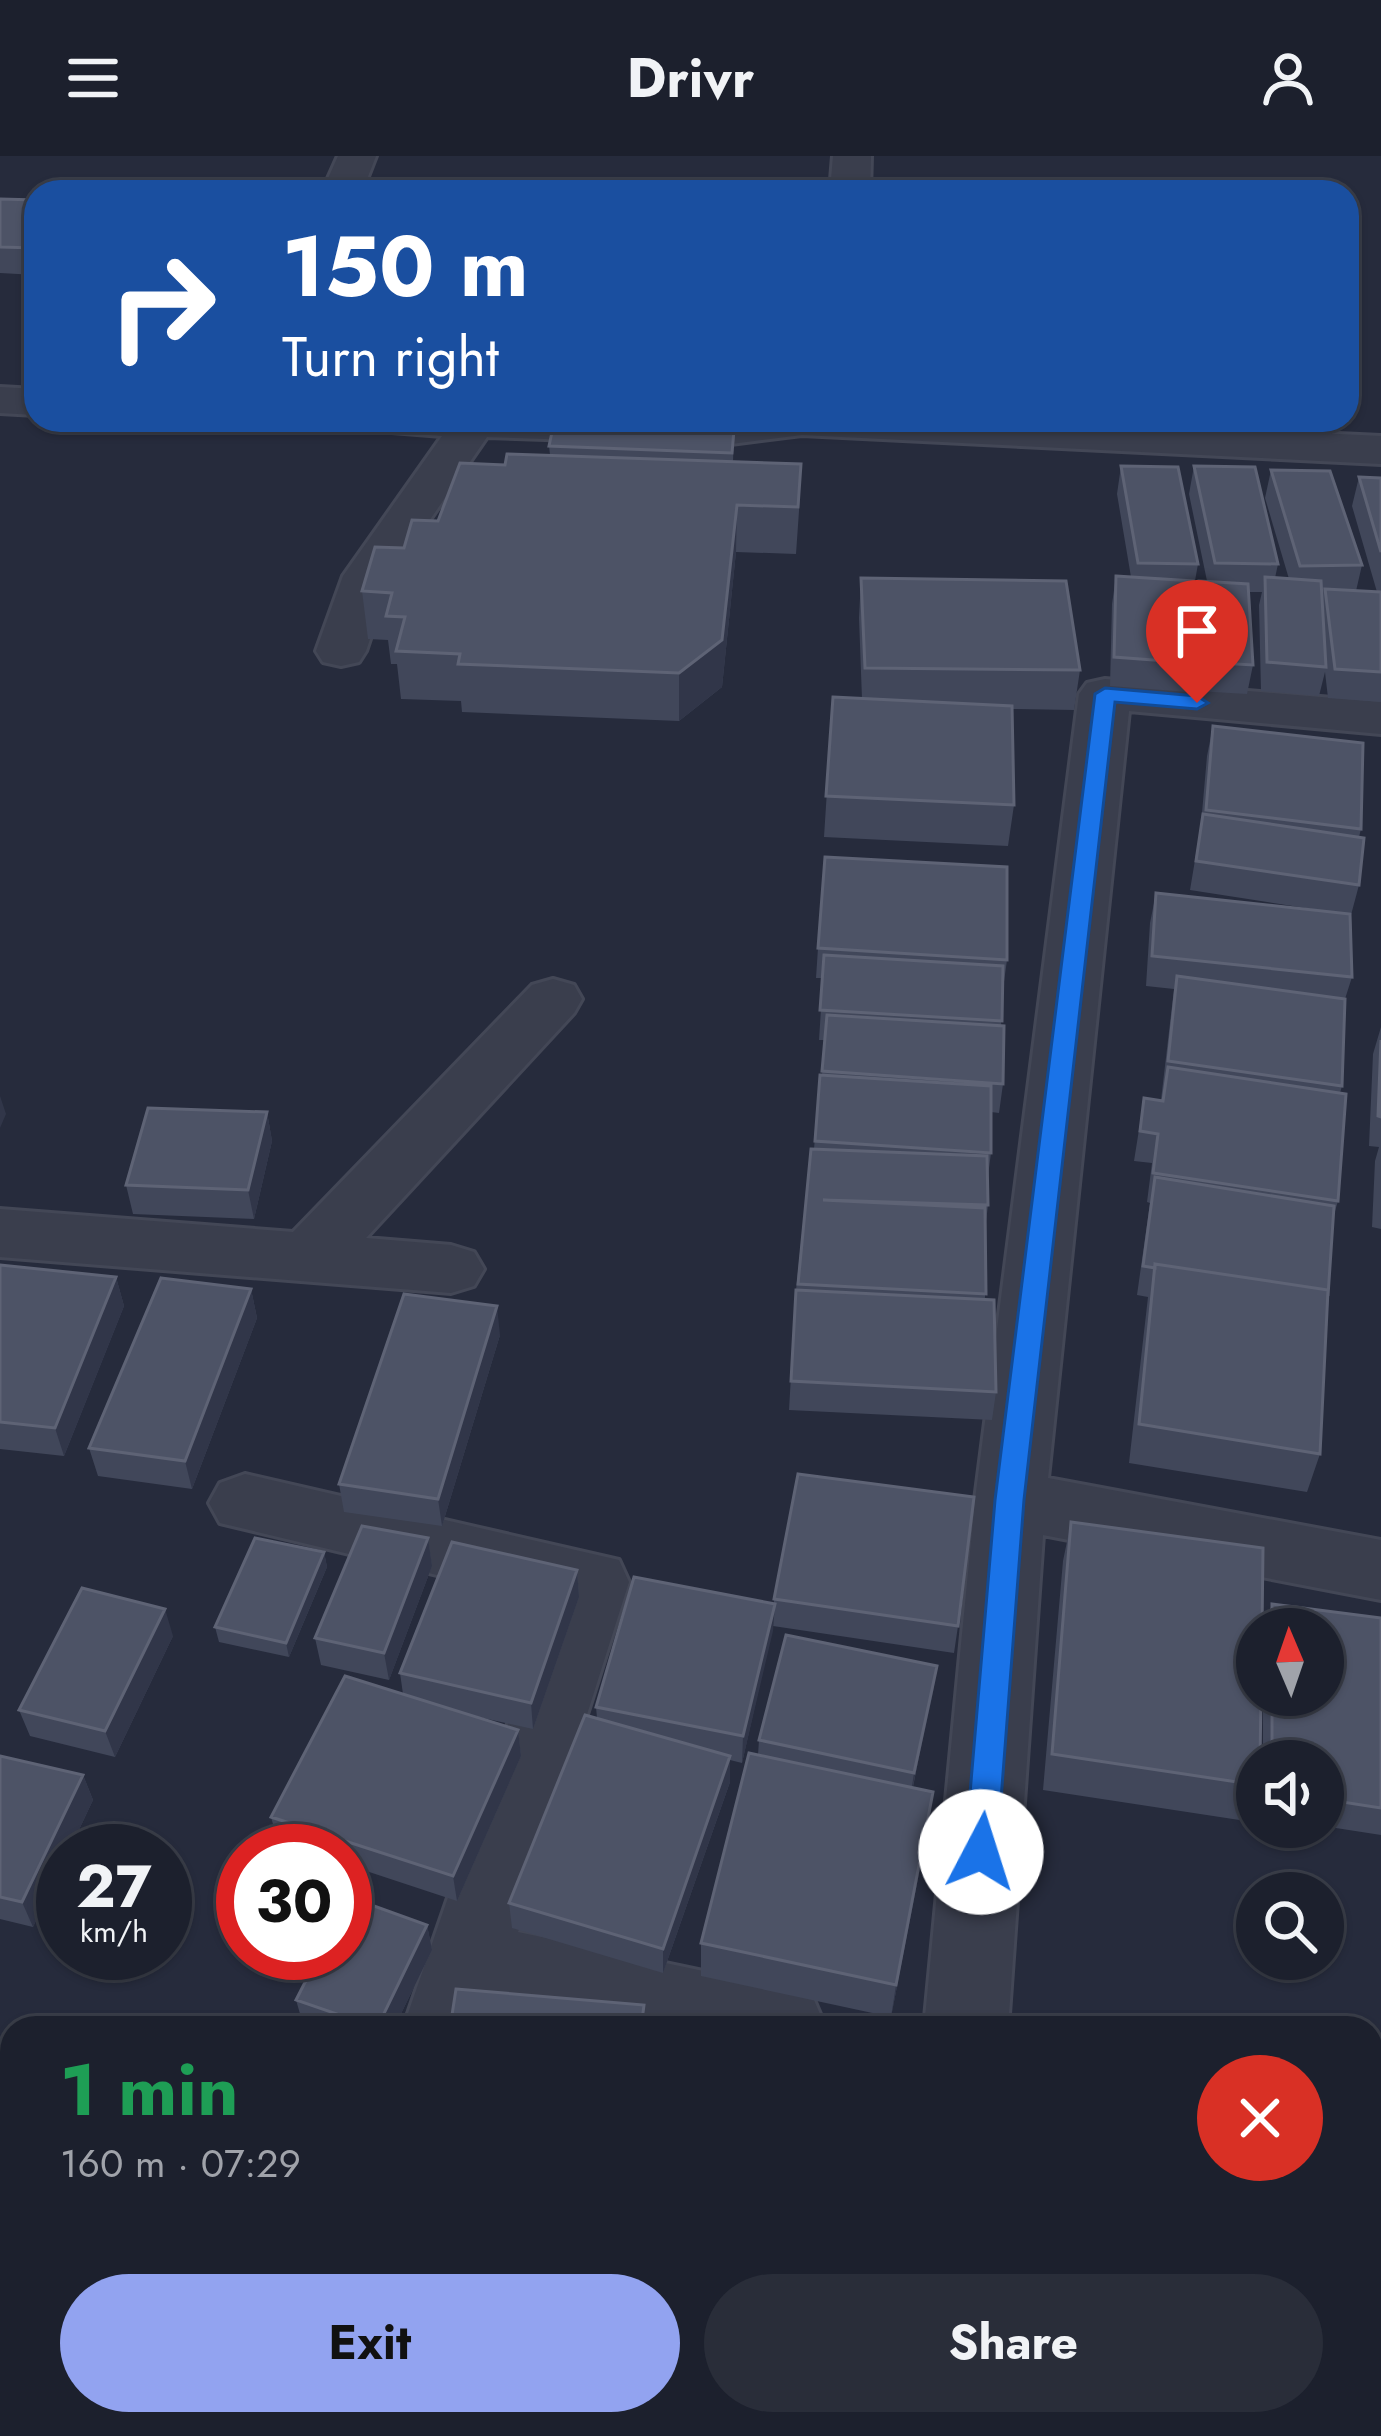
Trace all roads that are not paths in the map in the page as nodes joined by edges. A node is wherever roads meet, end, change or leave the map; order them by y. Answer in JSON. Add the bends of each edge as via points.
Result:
{"nodes":[{"id":1,"x":468,"y":432,"type":"edge"},
{"id":2,"x":687,"y":432,"type":"edge"},
{"id":3,"x":730,"y":432,"type":"edge"},
{"id":4,"x":1014,"y":432,"type":"edge"},
{"id":5,"x":1381,"y":451,"type":"edge"},
{"id":6,"x":341,"y":651,"type":"dead end"},
{"id":7,"x":1381,"y":718,"type":"edge"},
{"id":8,"x":553,"y":999,"type":"dead end"},
{"id":9,"x":0,"y":1233,"type":"edge"},
{"id":10,"x":311,"y":1255,"type":"junction"},
{"id":11,"x":451,"y":1269,"type":"dead end"},
{"id":12,"x":1010,"y":1500,"type":"junction"},
{"id":13,"x":245,"y":1503,"type":"dead end"},
{"id":14,"x":1381,"y":1570,"type":"edge"},
{"id":15,"x":458,"y":1994,"type":"edge"},
{"id":16,"x":669,"y":2016,"type":"edge"},
{"id":17,"x":968,"y":2016,"type":"edge"}],
"edges":[{"from":1,"to":6,"type":"street","via":[[367,576]]},
{"from":2,"to":3,"type":"street"},
{"from":4,"to":5,"type":"street"},
{"from":7,"to":12,"type":"street","via":[[1105,694]]},
{"from":8,"to":10,"type":"street"},
{"from":9,"to":10,"type":"street"},
{"from":10,"to":11,"type":"street"},
{"from":12,"to":14,"type":"street"},
{"from":12,"to":17,"type":"street"},
{"from":13,"to":15,"type":"street","via":[[592,1582]]},
{"from":15,"to":16,"type":"street"}]}
